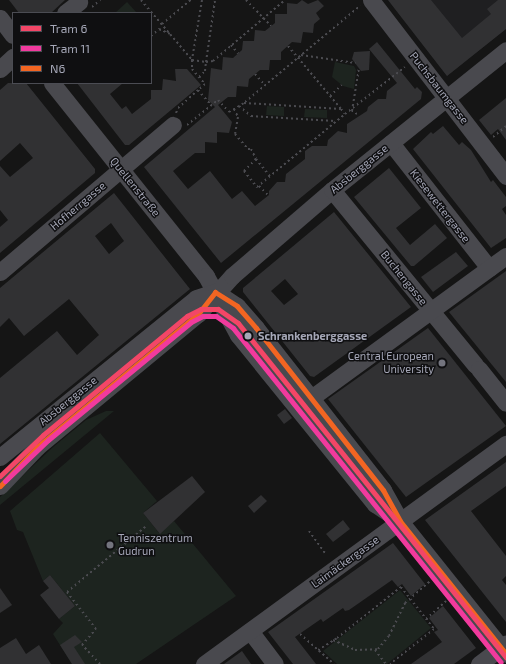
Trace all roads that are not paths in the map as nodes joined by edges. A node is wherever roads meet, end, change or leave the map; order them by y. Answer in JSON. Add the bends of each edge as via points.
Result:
{"nodes":[{"id":1,"x":79,"y":2,"type":"dead end"},
{"id":2,"x":366,"y":2,"type":"edge"},
{"id":3,"x":67,"y":12,"type":"edge"},
{"id":4,"x":0,"y":18,"type":"edge"},
{"id":5,"x":12,"y":34,"type":"edge"},
{"id":6,"x":506,"y":50,"type":"edge"},
{"id":7,"x":12,"y":58,"type":"edge"},
{"id":8,"x":0,"y":69,"type":"edge"},
{"id":9,"x":53,"y":84,"type":"edge"},
{"id":10,"x":447,"y":97,"type":"junction"},
{"id":11,"x":173,"y":125,"type":"road end"},
{"id":12,"x":391,"y":143,"type":"junction"},
{"id":13,"x":121,"y":169,"type":"junction"},
{"id":14,"x":506,"y":176,"type":"edge"},
{"id":15,"x":332,"y":190,"type":"junction"},
{"id":16,"x":506,"y":256,"type":"edge"},
{"id":17,"x":490,"y":268,"type":"junction"},
{"id":18,"x":0,"y":272,"type":"edge"},
{"id":19,"x":215,"y":292,"type":"junction"},
{"id":20,"x":431,"y":311,"type":"junction"},
{"id":21,"x":311,"y":398,"type":"junction"},
{"id":22,"x":506,"y":403,"type":"edge"},
{"id":23,"x":506,"y":444,"type":"edge"},
{"id":24,"x":0,"y":457,"type":"edge"},
{"id":25,"x":0,"y":472,"type":"edge"},
{"id":26,"x":0,"y":486,"type":"edge"},
{"id":27,"x":400,"y":521,"type":"junction"},
{"id":28,"x":250,"y":631,"type":"junction"},
{"id":29,"x":504,"y":648,"type":"edge"},
{"id":30,"x":204,"y":664,"type":"edge"},
{"id":31,"x":275,"y":664,"type":"edge"},
{"id":32,"x":479,"y":664,"type":"edge"}],
"edges":[{"from":1,"to":3,"type":"street"},
{"from":2,"to":10,"type":"street","name":"Puchsbaumgasse"},
{"from":4,"to":5,"type":"street"},
{"from":6,"to":10,"type":"street","name":"Absberggasse"},
{"from":7,"to":8,"type":"street"},
{"from":9,"to":13,"type":"street","name":"Quellenstraße"},
{"from":10,"to":12,"type":"street","name":"Absberggasse"},
{"from":10,"to":14,"type":"street","name":"Puchsbaumgasse"},
{"from":11,"to":13,"type":"street","name":"Hofherrgasse"},
{"from":12,"to":15,"type":"street","name":"Absberggasse"},
{"from":12,"to":17,"type":"street","name":"Kiesewettergasse"},
{"from":13,"to":18,"type":"street","name":"Hofherrgasse"},
{"from":13,"to":19,"type":"street","name":"Quellenstraße","via":[[206,276]]},
{"from":15,"to":19,"type":"street","name":"Absberggasse"},
{"from":15,"to":20,"type":"street","name":"Buchengasse"},
{"from":16,"to":17,"type":"street"},
{"from":17,"to":20,"type":"street"},
{"from":19,"to":21,"type":"street","name":"Quellenstraße","via":[[237,306]]},
{"from":19,"to":24,"type":"street","name":"Absberggasse","via":[[196,298]]},
{"from":19,"to":25,"type":"street","name":"Absberggasse","via":[[39,434]]},
{"from":19,"to":26,"type":"street","name":"Absberggasse","via":[[198,314],[37,447]]},
{"from":19,"to":27,"type":"street","name":"Quellenstraße","via":[[243,340],[375,504]]},
{"from":20,"to":21,"type":"street"},
{"from":20,"to":22,"type":"street","name":"Buchengasse"},
{"from":21,"to":27,"type":"street","name":"Quellenstraße","via":[[383,490]]},
{"from":23,"to":27,"type":"street","name":"Laimäckergasse"},
{"from":27,"to":28,"type":"street","name":"Laimäckergasse"},
{"from":27,"to":29,"type":"street","name":"Quellenstraße"},
{"from":28,"to":30,"type":"street","name":"Laimäckergasse"},
{"from":28,"to":31,"type":"street"},
{"from":29,"to":32,"type":"street"}]}
